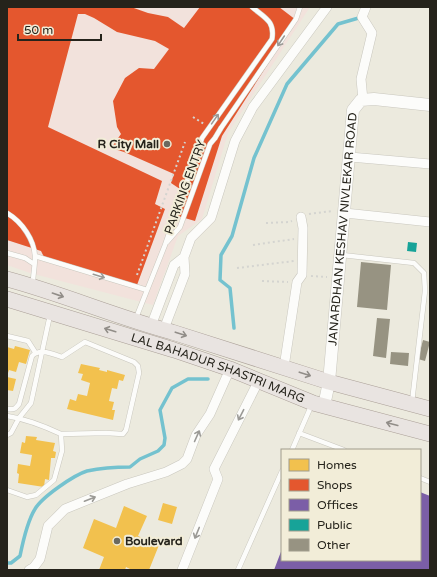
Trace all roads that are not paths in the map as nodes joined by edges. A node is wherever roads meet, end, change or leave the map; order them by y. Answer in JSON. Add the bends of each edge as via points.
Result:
{"nodes":[{"id":1,"x":252,"y":7,"type":"edge"},
{"id":2,"x":300,"y":7,"type":"edge"},
{"id":3,"x":327,"y":7,"type":"edge"},
{"id":4,"x":366,"y":7,"type":"edge"},
{"id":5,"x":363,"y":100,"type":"junction"},
{"id":6,"x":430,"y":105,"type":"edge"},
{"id":7,"x":350,"y":157,"type":"junction"},
{"id":8,"x":430,"y":164,"type":"edge"},
{"id":9,"x":7,"y":213,"type":"edge"},
{"id":10,"x":345,"y":213,"type":"junction"},
{"id":11,"x":301,"y":217,"type":"dead end"},
{"id":12,"x":430,"y":222,"type":"edge"},
{"id":13,"x":165,"y":245,"type":"junction"},
{"id":14,"x":7,"y":253,"type":"edge"},
{"id":15,"x":340,"y":255,"type":"junction"},
{"id":16,"x":35,"y":256,"type":"junction"},
{"id":17,"x":184,"y":257,"type":"junction"},
{"id":18,"x":34,"y":264,"type":"junction"},
{"id":19,"x":7,"y":279,"type":"edge"},
{"id":20,"x":32,"y":286,"type":"junction"},
{"id":21,"x":146,"y":290,"type":"junction"},
{"id":22,"x":7,"y":299,"type":"edge"},
{"id":23,"x":52,"y":311,"type":"junction"},
{"id":24,"x":135,"y":321,"type":"junction"},
{"id":25,"x":157,"y":328,"type":"junction"},
{"id":26,"x":7,"y":336,"type":"edge"},
{"id":27,"x":42,"y":351,"type":"junction"},
{"id":28,"x":35,"y":352,"type":"junction"},
{"id":29,"x":284,"y":367,"type":"junction"},
{"id":30,"x":230,"y":369,"type":"junction"},
{"id":31,"x":259,"y":380,"type":"junction"},
{"id":32,"x":329,"y":382,"type":"junction"},
{"id":33,"x":319,"y":404,"type":"junction"},
{"id":34,"x":411,"y":404,"type":"junction"},
{"id":35,"x":7,"y":409,"type":"edge"},
{"id":36,"x":430,"y":409,"type":"edge"},
{"id":37,"x":7,"y":416,"type":"edge"},
{"id":38,"x":19,"y":418,"type":"junction"},
{"id":39,"x":299,"y":433,"type":"junction"},
{"id":40,"x":61,"y":434,"type":"junction"},
{"id":41,"x":430,"y":434,"type":"edge"},
{"id":42,"x":7,"y":435,"type":"edge"},
{"id":43,"x":292,"y":449,"type":"edge"},
{"id":44,"x":341,"y":449,"type":"edge"},
{"id":45,"x":281,"y":474,"type":"edge"},
{"id":46,"x":7,"y":490,"type":"edge"},
{"id":47,"x":29,"y":570,"type":"edge"},
{"id":48,"x":182,"y":570,"type":"edge"},
{"id":49,"x":238,"y":570,"type":"edge"}],
"edges":[{"from":13,"to":1,"type":"lane","name":"PARKING ENTRY","one_way":true,"via":[[202,138],[272,39],[273,30],[269,21]]},
{"from":2,"to":13,"type":"lane","one_way":true,"bridge":true,"via":[[296,19],[210,144],[180,228]]},
{"from":3,"to":17,"type":"street","via":[[253,108],[235,141],[211,218],[191,238]]},
{"from":4,"to":5,"type":"street","via":[[362,17],[372,33],[361,79]]},
{"from":5,"to":6,"type":"street","name":"JANARDHAN KESHAV NIVLEKAR ROAD"},
{"from":5,"to":7,"type":"street","name":"JANARDHAN KESHAV NIVLEKAR ROAD","via":[[360,100],[354,110]]},
{"from":7,"to":8,"type":"street"},
{"from":7,"to":10,"type":"street","name":"JANARDHAN KESHAV NIVLEKAR ROAD"},
{"from":9,"to":16,"type":"lane","via":[[30,237]]},
{"from":10,"to":12,"type":"street"},
{"from":10,"to":15,"type":"street","name":"JANARDHAN KESHAV NIVLEKAR ROAD"},
{"from":11,"to":29,"type":"street","via":[[300,279]]},
{"from":13,"to":21,"type":"lane","name":"PARKING ENTRY"},
{"from":14,"to":18,"type":"lane","via":[[25,258]]},
{"from":15,"to":32,"type":"street","name":"JANARDHAN KESHAV NIVLEKAR ROAD"},
{"from":15,"to":34,"type":"lane","via":[[414,263],[424,273],[425,291]]},
{"from":16,"to":18,"type":"lane"},
{"from":16,"to":21,"type":"lane","one_way":true},
{"from":17,"to":25,"type":"street","via":[[174,265]]},
{"from":17,"to":25,"type":"street","via":[[186,274]]},
{"from":18,"to":20,"type":"lane"},
{"from":19,"to":20,"type":"main road","name":"LAL BAHADUR SHASTRI MARG"},
{"from":20,"to":24,"type":"main road","name":"LAL BAHADUR SHASTRI MARG","one_way":true},
{"from":21,"to":24,"type":"lane","name":"PARKING ENTRY"},
{"from":22,"to":23,"type":"main road","name":"LAL BAHADUR SHASTRI MARG"},
{"from":23,"to":27,"type":"lane"},
{"from":30,"to":23,"type":"main road","name":"LAL BAHADUR SHASTRI MARG","one_way":true},
{"from":24,"to":25,"type":"main road","name":"LAL BAHADUR SHASTRI MARG"},
{"from":25,"to":29,"type":"main road","name":"LAL BAHADUR SHASTRI MARG","one_way":true},
{"from":26,"to":28,"type":"lane","via":[[28,341]]},
{"from":27,"to":28,"type":"lane"},
{"from":27,"to":38,"type":"lane","via":[[30,403]]},
{"from":27,"to":40,"type":"lane","via":[[62,356],[85,342],[138,366],[139,373],[123,434]]},
{"from":28,"to":35,"type":"lane","via":[[19,404],[16,409]]},
{"from":29,"to":32,"type":"main road","name":"LAL BAHADUR SHASTRI MARG","one_way":true},
{"from":30,"to":31,"type":"main road","name":"LAL BAHADUR SHASTRI MARG"},
{"from":47,"to":30,"type":"street","one_way":true,"via":[[40,558],[48,526],[65,509],[182,464],[210,414]]},
{"from":31,"to":33,"type":"main road","name":"LAL BAHADUR SHASTRI MARG"},
{"from":31,"to":48,"type":"street","one_way":true,"via":[[214,468],[218,479]]},
{"from":32,"to":33,"type":"street","name":"JANARDHAN KESHAV NIVLEKAR ROAD"},
{"from":32,"to":34,"type":"main road","name":"LAL BAHADUR SHASTRI MARG"},
{"from":33,"to":39,"type":"lane"},
{"from":41,"to":33,"type":"main road","name":"LAL BAHADUR SHASTRI MARG","one_way":true},
{"from":34,"to":36,"type":"main road","name":"LAL BAHADUR SHASTRI MARG"},
{"from":37,"to":38,"type":"lane"},
{"from":38,"to":40,"type":"lane"},
{"from":38,"to":42,"type":"lane","via":[[11,433]]},
{"from":39,"to":43,"type":"lane"},
{"from":39,"to":44,"type":"lane"},
{"from":40,"to":46,"type":"lane","via":[[62,451],[54,480],[36,496],[27,497]]},
{"from":45,"to":49,"type":"lane"}]}
